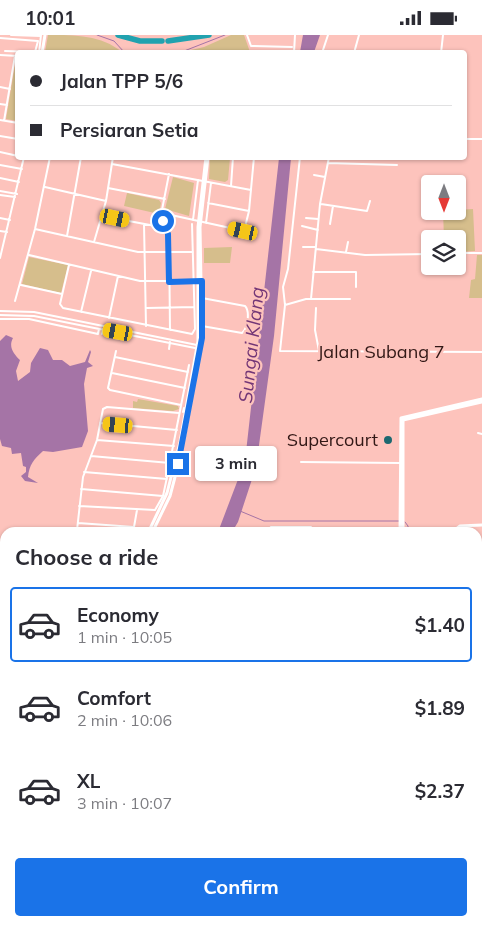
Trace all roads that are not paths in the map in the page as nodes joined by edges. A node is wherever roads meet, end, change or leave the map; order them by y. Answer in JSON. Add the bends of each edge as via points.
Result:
{"nodes":[{"id":1,"x":11,"y":35,"type":"edge"},
{"id":2,"x":42,"y":35,"type":"edge"},
{"id":3,"x":119,"y":35,"type":"edge"},
{"id":4,"x":209,"y":35,"type":"edge"},
{"id":5,"x":247,"y":35,"type":"edge"},
{"id":6,"x":295,"y":35,"type":"edge"},
{"id":7,"x":328,"y":35,"type":"edge"},
{"id":8,"x":359,"y":35,"type":"edge"},
{"id":9,"x":443,"y":35,"type":"edge"},
{"id":10,"x":194,"y":37,"type":"edge"},
{"id":11,"x":0,"y":38,"type":"edge"},
{"id":12,"x":39,"y":40,"type":"junction"},
{"id":13,"x":295,"y":42,"type":"junction"},
{"id":14,"x":292,"y":47,"type":"junction"},
{"id":15,"x":36,"y":50,"type":"edge"},
{"id":16,"x":40,"y":50,"type":"edge"},
{"id":17,"x":40,"y":50,"type":"edge"},
{"id":18,"x":294,"y":50,"type":"edge"},
{"id":19,"x":294,"y":50,"type":"edge"},
{"id":20,"x":323,"y":50,"type":"edge"},
{"id":21,"x":355,"y":50,"type":"edge"},
{"id":22,"x":441,"y":50,"type":"edge"},
{"id":23,"x":5,"y":51,"type":"dead end"},
{"id":24,"x":11,"y":51,"type":"junction"},
{"id":25,"x":15,"y":51,"type":"edge"},
{"id":26,"x":0,"y":55,"type":"edge"},
{"id":27,"x":11,"y":56,"type":"junction"},
{"id":28,"x":15,"y":56,"type":"edge"},
{"id":29,"x":15,"y":62,"type":"edge"},
{"id":30,"x":0,"y":87,"type":"edge"},
{"id":31,"x":10,"y":89,"type":"junction"},
{"id":32,"x":0,"y":104,"type":"edge"},
{"id":33,"x":7,"y":105,"type":"junction"},
{"id":34,"x":0,"y":120,"type":"edge"},
{"id":35,"x":4,"y":121,"type":"junction"},
{"id":36,"x":15,"y":123,"type":"edge"},
{"id":37,"x":0,"y":136,"type":"edge"},
{"id":38,"x":15,"y":138,"type":"edge"},
{"id":39,"x":467,"y":139,"type":"edge"},
{"id":40,"x":482,"y":139,"type":"edge"},
{"id":41,"x":0,"y":153,"type":"edge"},
{"id":42,"x":15,"y":155,"type":"edge"},
{"id":43,"x":24,"y":160,"type":"edge"},
{"id":44,"x":50,"y":160,"type":"edge"},
{"id":45,"x":81,"y":160,"type":"edge"},
{"id":46,"x":113,"y":160,"type":"edge"},
{"id":47,"x":207,"y":160,"type":"edge"},
{"id":48,"x":233,"y":160,"type":"edge"},
{"id":49,"x":254,"y":160,"type":"edge"},
{"id":50,"x":300,"y":160,"type":"edge"},
{"id":51,"x":328,"y":160,"type":"edge"},
{"id":52,"x":328,"y":163,"type":"junction"},
{"id":53,"x":112,"y":164,"type":"junction"},
{"id":54,"x":0,"y":165,"type":"edge"},
{"id":55,"x":398,"y":165,"type":"dead end"},
{"id":56,"x":22,"y":169,"type":"junction"},
{"id":57,"x":169,"y":174,"type":"junction"},
{"id":58,"x":314,"y":175,"type":"dead end"},
{"id":59,"x":325,"y":177,"type":"junction"},
{"id":60,"x":0,"y":178,"type":"edge"},
{"id":61,"x":198,"y":180,"type":"junction"},
{"id":62,"x":204,"y":181,"type":"junction"},
{"id":63,"x":19,"y":182,"type":"junction"},
{"id":64,"x":211,"y":182,"type":"junction"},
{"id":65,"x":230,"y":186,"type":"junction"},
{"id":66,"x":45,"y":187,"type":"junction"},
{"id":67,"x":108,"y":187,"type":"junction"},
{"id":68,"x":0,"y":191,"type":"edge"},
{"id":69,"x":251,"y":191,"type":"junction"},
{"id":70,"x":17,"y":194,"type":"junction"},
{"id":71,"x":76,"y":194,"type":"junction"},
{"id":72,"x":0,"y":195,"type":"edge"},
{"id":73,"x":16,"y":198,"type":"junction"},
{"id":74,"x":165,"y":199,"type":"junction"},
{"id":75,"x":106,"y":201,"type":"junction"},
{"id":76,"x":370,"y":201,"type":"dead end"},
{"id":77,"x":208,"y":203,"type":"junction"},
{"id":78,"x":320,"y":204,"type":"junction"},
{"id":79,"x":333,"y":206,"type":"junction"},
{"id":80,"x":249,"y":211,"type":"junction"},
{"id":81,"x":162,"y":213,"type":"junction"},
{"id":82,"x":101,"y":215,"type":"junction"},
{"id":83,"x":0,"y":218,"type":"edge"},
{"id":84,"x":306,"y":218,"type":"dead end"},
{"id":85,"x":319,"y":219,"type":"junction"},
{"id":86,"x":10,"y":220,"type":"junction"},
{"id":87,"x":193,"y":220,"type":"junction"},
{"id":88,"x":199,"y":221,"type":"junction"},
{"id":89,"x":206,"y":223,"type":"junction"},
{"id":90,"x":330,"y":223,"type":"dead end"},
{"id":91,"x":144,"y":224,"type":"junction"},
{"id":92,"x":192,"y":224,"type":"dead end"},
{"id":93,"x":302,"y":226,"type":"dead end"},
{"id":94,"x":166,"y":228,"type":"junction"},
{"id":95,"x":35,"y":229,"type":"junction"},
{"id":96,"x":318,"y":230,"type":"junction"},
{"id":97,"x":0,"y":231,"type":"edge"},
{"id":98,"x":7,"y":232,"type":"junction"},
{"id":99,"x":67,"y":236,"type":"junction"},
{"id":100,"x":94,"y":242,"type":"junction"},
{"id":101,"x":348,"y":242,"type":"dead end"},
{"id":102,"x":303,"y":247,"type":"dead end"},
{"id":103,"x":316,"y":248,"type":"junction"},
{"id":104,"x":168,"y":252,"type":"junction"},
{"id":105,"x":193,"y":252,"type":"junction"},
{"id":106,"x":346,"y":252,"type":"junction"},
{"id":107,"x":144,"y":253,"type":"junction"},
{"id":108,"x":466,"y":253,"type":"edge"},
{"id":109,"x":482,"y":253,"type":"edge"},
{"id":110,"x":421,"y":254,"type":"edge"},
{"id":111,"x":29,"y":255,"type":"junction"},
{"id":112,"x":0,"y":258,"type":"edge"},
{"id":113,"x":69,"y":265,"type":"junction"},
{"id":114,"x":354,"y":267,"type":"dead end"},
{"id":115,"x":92,"y":270,"type":"junction"},
{"id":116,"x":355,"y":271,"type":"junction"},
{"id":117,"x":313,"y":272,"type":"junction"},
{"id":118,"x":118,"y":276,"type":"junction"},
{"id":119,"x":194,"y":281,"type":"junction"},
{"id":120,"x":200,"y":281,"type":"junction"},
{"id":121,"x":145,"y":282,"type":"junction"},
{"id":122,"x":169,"y":282,"type":"junction"},
{"id":123,"x":21,"y":285,"type":"junction"},
{"id":124,"x":356,"y":287,"type":"dead end"},
{"id":125,"x":62,"y":294,"type":"junction"},
{"id":126,"x":202,"y":298,"type":"junction"},
{"id":127,"x":311,"y":299,"type":"junction"},
{"id":128,"x":350,"y":299,"type":"dead end"},
{"id":129,"x":15,"y":301,"type":"dead end"},
{"id":130,"x":285,"y":305,"type":"junction"},
{"id":131,"x":194,"y":307,"type":"junction"},
{"id":132,"x":145,"y":308,"type":"junction"},
{"id":133,"x":170,"y":308,"type":"junction"},
{"id":134,"x":316,"y":308,"type":"dead end"},
{"id":135,"x":0,"y":311,"type":"edge"},
{"id":136,"x":81,"y":312,"type":"junction"},
{"id":137,"x":0,"y":315,"type":"edge"},
{"id":138,"x":109,"y":318,"type":"junction"},
{"id":139,"x":0,"y":319,"type":"edge"},
{"id":140,"x":146,"y":326,"type":"junction"},
{"id":141,"x":201,"y":326,"type":"junction"},
{"id":142,"x":103,"y":328,"type":"junction"},
{"id":143,"x":99,"y":329,"type":"junction"},
{"id":144,"x":170,"y":331,"type":"junction"},
{"id":145,"x":102,"y":334,"type":"dead end"},
{"id":146,"x":171,"y":341,"type":"junction"},
{"id":147,"x":198,"y":347,"type":"junction"},
{"id":148,"x":169,"y":349,"type":"dead end"},
{"id":149,"x":116,"y":351,"type":"dead end"},
{"id":150,"x":319,"y":351,"type":"junction"},
{"id":151,"x":482,"y":352,"type":"edge"},
{"id":152,"x":115,"y":357,"type":"junction"},
{"id":153,"x":190,"y":365,"type":"dead end"},
{"id":154,"x":188,"y":372,"type":"junction"},
{"id":155,"x":112,"y":373,"type":"junction"},
{"id":156,"x":185,"y":388,"type":"junction"},
{"id":157,"x":482,"y":401,"type":"edge"},
{"id":158,"x":180,"y":409,"type":"junction"},
{"id":159,"x":186,"y":411,"type":"junction"},
{"id":160,"x":100,"y":423,"type":"junction"},
{"id":161,"x":178,"y":430,"type":"junction"},
{"id":162,"x":478,"y":433,"type":"dead end"},
{"id":163,"x":482,"y":434,"type":"edge"},
{"id":164,"x":97,"y":439,"type":"junction"},
{"id":165,"x":174,"y":446,"type":"junction"},
{"id":166,"x":90,"y":456,"type":"junction"},
{"id":167,"x":301,"y":462,"type":"dead end"},
{"id":168,"x":170,"y":463,"type":"junction"},
{"id":169,"x":402,"y":463,"type":"junction"},
{"id":170,"x":84,"y":472,"type":"junction"},
{"id":171,"x":167,"y":479,"type":"junction"},
{"id":172,"x":81,"y":489,"type":"junction"},
{"id":173,"x":163,"y":495,"type":"junction"},
{"id":174,"x":79,"y":505,"type":"junction"},
{"id":175,"x":137,"y":510,"type":"junction"},
{"id":176,"x":78,"y":523,"type":"junction"},
{"id":177,"x":482,"y":525,"type":"edge"},
{"id":178,"x":78,"y":527,"type":"edge"},
{"id":179,"x":151,"y":527,"type":"edge"},
{"id":180,"x":155,"y":527,"type":"edge"},
{"id":181,"x":271,"y":527,"type":"edge"},
{"id":182,"x":311,"y":527,"type":"edge"},
{"id":183,"x":402,"y":527,"type":"edge"},
{"id":184,"x":459,"y":527,"type":"edge"},
{"id":185,"x":0,"y":569,"type":"edge"},
{"id":186,"x":0,"y":584,"type":"edge"},
{"id":187,"x":250,"y":926,"type":"edge"},
{"id":188,"x":260,"y":926,"type":"edge"},
{"id":189,"x":264,"y":926,"type":"edge"}],
"edges":[{"from":1,"to":2,"type":"street"},
{"from":2,"to":12,"type":"street"},
{"from":2,"to":16,"type":"street"},
{"from":3,"to":10,"type":"highway","via":[[140,41]]},
{"from":4,"to":10,"type":"highway"},
{"from":5,"to":14,"type":"street","via":[[251,46]]},
{"from":6,"to":13,"type":"street"},
{"from":7,"to":20,"type":"street"},
{"from":8,"to":21,"type":"street"},
{"from":9,"to":22,"type":"street"},
{"from":11,"to":12,"type":"street"},
{"from":12,"to":15,"type":"street"},
{"from":12,"to":17,"type":"street"},
{"from":13,"to":14,"type":"street"},
{"from":13,"to":19,"type":"street"},
{"from":14,"to":18,"type":"street"},
{"from":23,"to":24,"type":"street"},
{"from":24,"to":25,"type":"street"},
{"from":24,"to":27,"type":"street"},
{"from":26,"to":27,"type":"street"},
{"from":27,"to":28,"type":"street"},
{"from":29,"to":31,"type":"street"},
{"from":30,"to":31,"type":"street"},
{"from":31,"to":33,"type":"street"},
{"from":32,"to":33,"type":"street"},
{"from":33,"to":35,"type":"street"},
{"from":34,"to":35,"type":"street"},
{"from":35,"to":36,"type":"street"},
{"from":37,"to":38,"type":"street"},
{"from":39,"to":40,"type":"street"},
{"from":41,"to":42,"type":"street"},
{"from":43,"to":56,"type":"street"},
{"from":44,"to":66,"type":"street"},
{"from":45,"to":71,"type":"street"},
{"from":46,"to":53,"type":"street"},
{"from":47,"to":62,"type":"street"},
{"from":48,"to":65,"type":"street"},
{"from":49,"to":69,"type":"street"},
{"from":50,"to":130,"type":"street","via":[[284,281]]},
{"from":51,"to":52,"type":"street"},
{"from":52,"to":55,"type":"street"},
{"from":52,"to":59,"type":"street"},
{"from":53,"to":57,"type":"street"},
{"from":53,"to":67,"type":"street"},
{"from":54,"to":56,"type":"street"},
{"from":56,"to":63,"type":"street"},
{"from":57,"to":61,"type":"street"},
{"from":57,"to":74,"type":"street"},
{"from":58,"to":59,"type":"street"},
{"from":59,"to":78,"type":"street"},
{"from":60,"to":63,"type":"street"},
{"from":61,"to":62,"type":"street"},
{"from":61,"to":87,"type":"street"},
{"from":62,"to":64,"type":"street"},
{"from":62,"to":88,"type":"street"},
{"from":63,"to":70,"type":"street"},
{"from":64,"to":65,"type":"street"},
{"from":64,"to":77,"type":"street"},
{"from":65,"to":69,"type":"street"},
{"from":66,"to":71,"type":"street"},
{"from":66,"to":95,"type":"street"},
{"from":67,"to":74,"type":"street"},
{"from":67,"to":75,"type":"street"},
{"from":68,"to":70,"type":"street"},
{"from":69,"to":80,"type":"street"},
{"from":70,"to":73,"type":"street"},
{"from":71,"to":75,"type":"street"},
{"from":71,"to":99,"type":"street"},
{"from":72,"to":73,"type":"street"},
{"from":73,"to":86,"type":"street"},
{"from":74,"to":81,"type":"street"},
{"from":75,"to":82,"type":"street"},
{"from":76,"to":79,"type":"street","via":[[368,211]]},
{"from":77,"to":80,"type":"street"},
{"from":77,"to":89,"type":"street"},
{"from":78,"to":79,"type":"street"},
{"from":78,"to":85,"type":"street"},
{"from":79,"to":90,"type":"street"},
{"from":80,"to":89,"type":"street","via":[[244,231]]},
{"from":81,"to":87,"type":"street"},
{"from":81,"to":94,"type":"street"},
{"from":82,"to":91,"type":"street"},
{"from":82,"to":100,"type":"street"},
{"from":83,"to":86,"type":"street"},
{"from":84,"to":85,"type":"street"},
{"from":85,"to":96,"type":"street"},
{"from":86,"to":98,"type":"street"},
{"from":87,"to":88,"type":"street"},
{"from":88,"to":89,"type":"street"},
{"from":88,"to":120,"type":"street"},
{"from":91,"to":94,"type":"street"},
{"from":91,"to":107,"type":"street"},
{"from":92,"to":105,"type":"street"},
{"from":93,"to":96,"type":"street"},
{"from":94,"to":104,"type":"street"},
{"from":95,"to":99,"type":"street"},
{"from":95,"to":111,"type":"street"},
{"from":96,"to":103,"type":"street"},
{"from":97,"to":98,"type":"street"},
{"from":98,"to":112,"type":"street"},
{"from":99,"to":100,"type":"street"},
{"from":100,"to":107,"type":"street"},
{"from":101,"to":106,"type":"street"},
{"from":102,"to":103,"type":"street"},
{"from":103,"to":106,"type":"street"},
{"from":103,"to":117,"type":"street"},
{"from":104,"to":105,"type":"street"},
{"from":104,"to":107,"type":"street"},
{"from":104,"to":122,"type":"street"},
{"from":105,"to":119,"type":"street"},
{"from":106,"to":110,"type":"street"},
{"from":107,"to":121,"type":"street"},
{"from":108,"to":109,"type":"street"},
{"from":111,"to":113,"type":"street"},
{"from":111,"to":123,"type":"street"},
{"from":113,"to":115,"type":"street"},
{"from":113,"to":125,"type":"street"},
{"from":114,"to":116,"type":"street"},
{"from":115,"to":118,"type":"street"},
{"from":115,"to":136,"type":"street"},
{"from":116,"to":117,"type":"street"},
{"from":116,"to":124,"type":"street"},
{"from":117,"to":127,"type":"street"},
{"from":118,"to":121,"type":"street"},
{"from":118,"to":138,"type":"street"},
{"from":119,"to":120,"type":"street"},
{"from":119,"to":122,"type":"street"},
{"from":119,"to":131,"type":"street"},
{"from":120,"to":126,"type":"street"},
{"from":120,"to":141,"type":"street"},
{"from":121,"to":122,"type":"street"},
{"from":121,"to":132,"type":"street"},
{"from":122,"to":133,"type":"street"},
{"from":123,"to":125,"type":"street"},
{"from":123,"to":129,"type":"street"},
{"from":125,"to":136,"type":"street","via":[[62,308]]},
{"from":126,"to":141,"type":"street"},
{"from":126,"to":141,"type":"street","via":[[243,305],[248,309],[242,333]]},
{"from":127,"to":128,"type":"street"},
{"from":127,"to":130,"type":"street"},
{"from":130,"to":150,"type":"street","name":"Jalan Subang 7","via":[[280,351]]},
{"from":131,"to":133,"type":"street"},
{"from":131,"to":144,"type":"street","via":[[194,332]]},
{"from":132,"to":133,"type":"street"},
{"from":132,"to":140,"type":"street"},
{"from":133,"to":144,"type":"street"},
{"from":134,"to":150,"type":"street","via":[[315,330]]},
{"from":135,"to":142,"type":"street","via":[[34,312]]},
{"from":136,"to":138,"type":"street"},
{"from":137,"to":143,"type":"street","via":[[30,315]]},
{"from":138,"to":140,"type":"street"},
{"from":139,"to":143,"type":"street","via":[[28,319],[98,334]]},
{"from":140,"to":144,"type":"street"},
{"from":141,"to":147,"type":"street"},
{"from":142,"to":143,"type":"street"},
{"from":142,"to":145,"type":"street"},
{"from":142,"to":146,"type":"street"},
{"from":146,"to":147,"type":"street"},
{"from":146,"to":148,"type":"street"},
{"from":147,"to":159,"type":"street"},
{"from":149,"to":152,"type":"street"},
{"from":150,"to":151,"type":"street","name":"Jalan Subang 7"},
{"from":152,"to":154,"type":"street"},
{"from":152,"to":155,"type":"street"},
{"from":153,"to":154,"type":"street"},
{"from":154,"to":156,"type":"street"},
{"from":155,"to":156,"type":"street"},
{"from":155,"to":158,"type":"street","via":[[110,390]]},
{"from":156,"to":158,"type":"street"},
{"from":157,"to":169,"type":"street","via":[[401,418]]},
{"from":158,"to":159,"type":"street"},
{"from":158,"to":160,"type":"street","via":[[107,407],[103,409]]},
{"from":158,"to":161,"type":"street"},
{"from":159,"to":179,"type":"street","via":[[167,493]]},
{"from":159,"to":180,"type":"street","via":[[170,495]]},
{"from":160,"to":161,"type":"street"},
{"from":160,"to":164,"type":"street"},
{"from":161,"to":165,"type":"street"},
{"from":162,"to":163,"type":"street"},
{"from":164,"to":165,"type":"street"},
{"from":164,"to":166,"type":"street"},
{"from":165,"to":168,"type":"street"},
{"from":166,"to":168,"type":"street"},
{"from":166,"to":170,"type":"street"},
{"from":167,"to":169,"type":"street"},
{"from":168,"to":171,"type":"street"},
{"from":169,"to":183,"type":"street"},
{"from":170,"to":171,"type":"street"},
{"from":170,"to":172,"type":"street"},
{"from":171,"to":173,"type":"street"},
{"from":172,"to":173,"type":"street"},
{"from":172,"to":174,"type":"street"},
{"from":173,"to":175,"type":"street","via":[[153,511]]},
{"from":174,"to":175,"type":"street"},
{"from":174,"to":176,"type":"street"},
{"from":175,"to":176,"type":"street","via":[[135,527]]},
{"from":176,"to":178,"type":"street"},
{"from":177,"to":184,"type":"street"},
{"from":181,"to":182,"type":"street"},
{"from":185,"to":186,"type":"street"},
{"from":187,"to":188,"type":"street"},
{"from":188,"to":189,"type":"street"}]}
